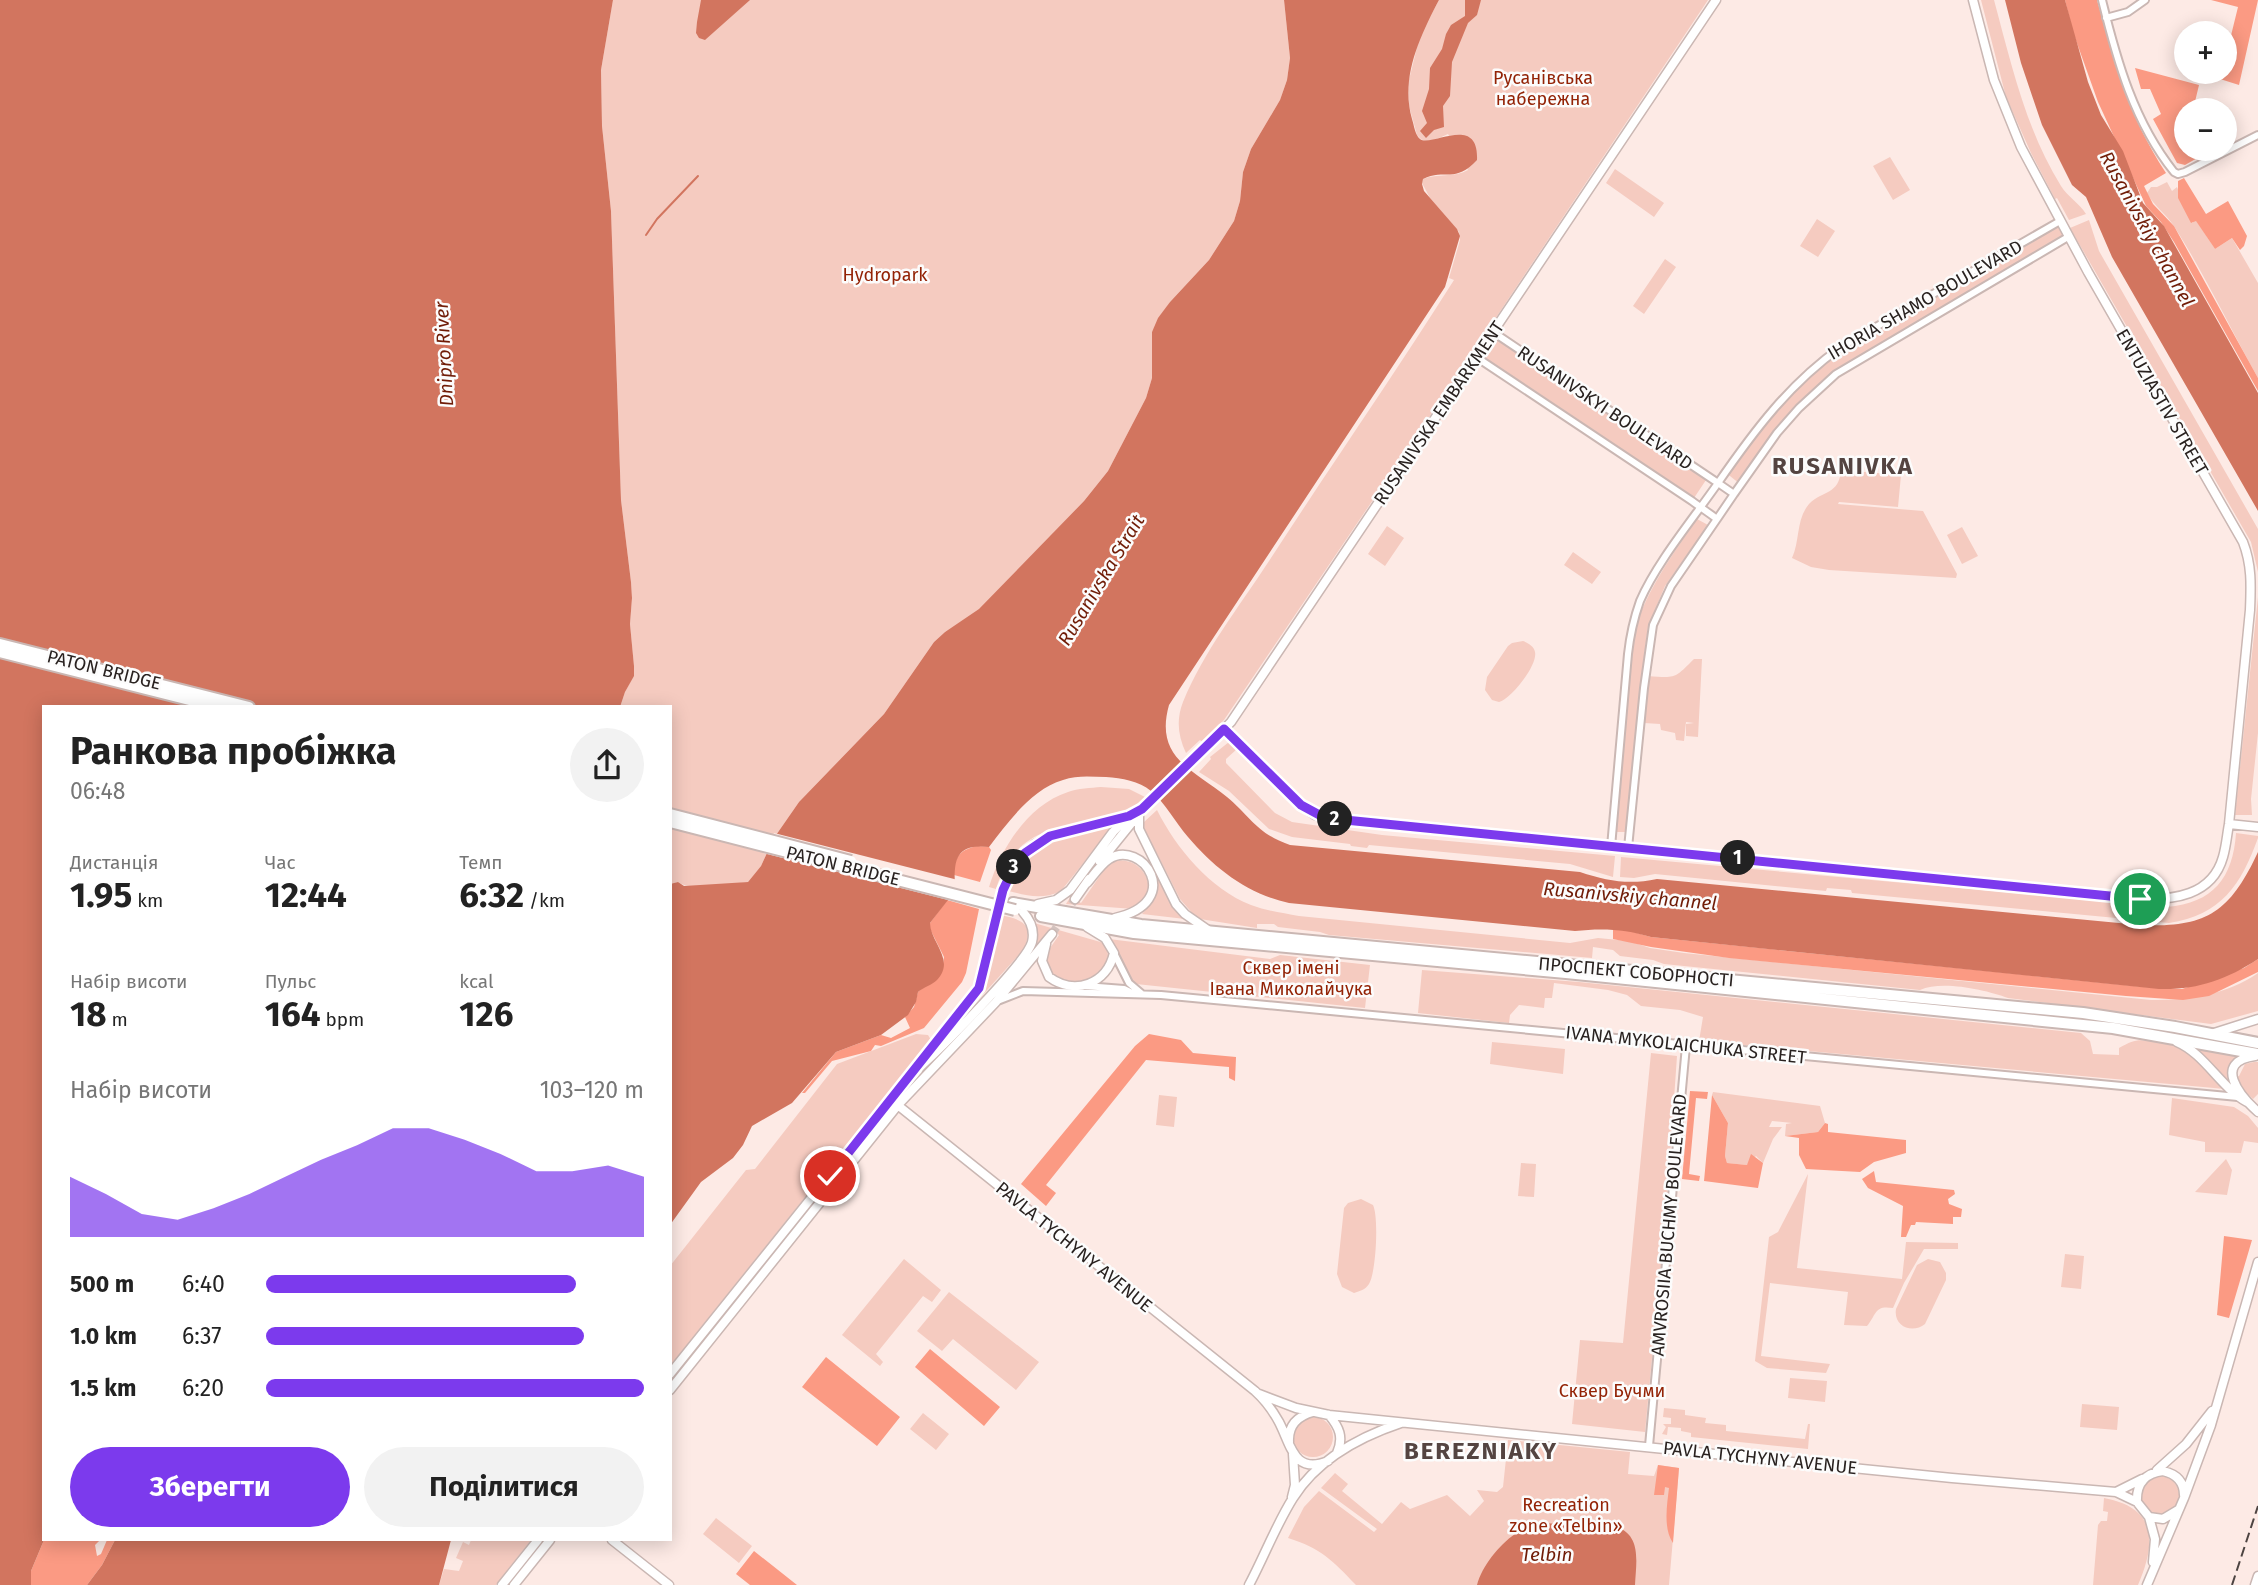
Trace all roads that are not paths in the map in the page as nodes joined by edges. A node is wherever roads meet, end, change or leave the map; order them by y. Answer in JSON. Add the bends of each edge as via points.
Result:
{"nodes":[{"id":1,"x":1716,"y":0,"type":"edge"},
{"id":2,"x":1973,"y":0,"type":"edge"},
{"id":3,"x":2102,"y":0,"type":"edge"},
{"id":4,"x":2145,"y":0,"type":"edge"},
{"id":5,"x":2106,"y":18,"type":"junction"},
{"id":6,"x":2258,"y":135,"type":"edge"},
{"id":7,"x":2060,"y":221,"type":"junction"},
{"id":8,"x":2068,"y":237,"type":"junction"},
{"id":9,"x":1493,"y":332,"type":"junction"},
{"id":10,"x":1476,"y":357,"type":"junction"},
{"id":11,"x":1718,"y":483,"type":"junction"},
{"id":12,"x":1734,"y":494,"type":"junction"},
{"id":13,"x":1701,"y":507,"type":"junction"},
{"id":14,"x":1717,"y":519,"type":"junction"},
{"id":15,"x":0,"y":644,"type":"edge"},
{"id":16,"x":0,"y":652,"type":"edge"},
{"id":17,"x":209,"y":705,"type":"edge"},
{"id":18,"x":241,"y":705,"type":"edge"},
{"id":19,"x":1224,"y":729,"type":"junction"},
{"id":20,"x":1141,"y":810,"type":"junction"},
{"id":21,"x":672,"y":815,"type":"edge"},
{"id":22,"x":1129,"y":816,"type":"junction"},
{"id":23,"x":672,"y":822,"type":"edge"},
{"id":24,"x":2229,"y":824,"type":"junction"},
{"id":25,"x":2258,"y":827,"type":"edge"},
{"id":26,"x":1611,"y":847,"type":"junction"},
{"id":27,"x":1628,"y":848,"type":"junction"},
{"id":28,"x":1087,"y":883,"type":"junction"},
{"id":29,"x":1075,"y":899,"type":"tunnel mouth"},
{"id":30,"x":1019,"y":908,"type":"junction"},
{"id":31,"x":1104,"y":920,"type":"junction"},
{"id":32,"x":1081,"y":925,"type":"junction"},
{"id":33,"x":1210,"y":931,"type":"junction"},
{"id":34,"x":1114,"y":953,"type":"junction"},
{"id":35,"x":1083,"y":986,"type":"junction"},
{"id":36,"x":1138,"y":994,"type":"junction"},
{"id":37,"x":996,"y":1002,"type":"junction"},
{"id":38,"x":2258,"y":1019,"type":"edge"},
{"id":39,"x":2210,"y":1034,"type":"junction"},
{"id":40,"x":2161,"y":1035,"type":"junction"},
{"id":41,"x":2258,"y":1043,"type":"edge"},
{"id":42,"x":1686,"y":1046,"type":"junction"},
{"id":43,"x":2258,"y":1055,"type":"edge"},
{"id":44,"x":907,"y":1079,"type":"junction"},
{"id":45,"x":2238,"y":1097,"type":"junction"},
{"id":46,"x":895,"y":1102,"type":"junction"},
{"id":47,"x":2247,"y":1102,"type":"junction"},
{"id":48,"x":2258,"y":1112,"type":"edge"},
{"id":49,"x":2258,"y":1262,"type":"edge"},
{"id":50,"x":672,"y":1372,"type":"edge"},
{"id":51,"x":672,"y":1387,"type":"edge"},
{"id":52,"x":1259,"y":1394,"type":"junction"},
{"id":53,"x":2215,"y":1406,"type":"junction"},
{"id":54,"x":1313,"y":1412,"type":"junction"},
{"id":55,"x":1329,"y":1415,"type":"junction"},
{"id":56,"x":1404,"y":1422,"type":"junction"},
{"id":57,"x":1649,"y":1446,"type":"junction"},
{"id":58,"x":1291,"y":1448,"type":"junction"},
{"id":59,"x":1336,"y":1454,"type":"junction"},
{"id":60,"x":1328,"y":1461,"type":"junction"},
{"id":61,"x":2150,"y":1474,"type":"junction"},
{"id":62,"x":2116,"y":1492,"type":"junction"},
{"id":63,"x":1292,"y":1500,"type":"junction"},
{"id":64,"x":2137,"y":1502,"type":"junction"},
{"id":65,"x":2182,"y":1502,"type":"junction"},
{"id":66,"x":2149,"y":1517,"type":"junction"},
{"id":67,"x":537,"y":1541,"type":"edge"},
{"id":68,"x":549,"y":1541,"type":"edge"},
{"id":69,"x":613,"y":1541,"type":"edge"},
{"id":70,"x":2151,"y":1576,"type":"junction"},
{"id":71,"x":2258,"y":1576,"type":"edge"},
{"id":72,"x":502,"y":1585,"type":"edge"},
{"id":73,"x":514,"y":1585,"type":"edge"},
{"id":74,"x":669,"y":1585,"type":"edge"},
{"id":75,"x":1249,"y":1585,"type":"edge"},
{"id":76,"x":2147,"y":1585,"type":"edge"},
{"id":77,"x":2255,"y":1585,"type":"edge"}],
"edges":[{"from":1,"to":9,"type":"street","name":"RUSANIVSKA EMBARKMENT"},
{"from":2,"to":7,"type":"street","name":"ENTUZIASTIV STREET","via":[[2005,112]]},
{"from":3,"to":5,"type":"street"},
{"from":4,"to":5,"type":"street","via":[[2129,12]]},
{"from":5,"to":6,"type":"street","via":[[2129,96],[2178,174]]},
{"from":7,"to":8,"type":"street","name":"ENTUZIASTIV STREET"},
{"from":7,"to":11,"type":"street","name":"IHORIA SHAMO BOULEVARD","via":[[1823,360],[1785,394]]},
{"from":8,"to":12,"type":"street","name":"IHORIA SHAMO BOULEVARD","via":[[1836,374],[1777,433]]},
{"from":8,"to":24,"type":"street","name":"ENTUZIASTIV STREET","via":[[2248,555],[2250,610]]},
{"from":9,"to":10,"type":"street","name":"RUSANIVSKA EMBARKMENT"},
{"from":9,"to":11,"type":"street","name":"RUSANIVSKYI BOULEVARD"},
{"from":10,"to":13,"type":"street","name":"RUSANIVSKYI BOULEVARD"},
{"from":10,"to":19,"type":"street","name":"RUSANIVSKA EMBARKMENT"},
{"from":11,"to":12,"type":"street","name":"RUSANIVSKYI BOULEVARD"},
{"from":11,"to":13,"type":"street","name":"IHORIA SHAMO BOULEVARD"},
{"from":12,"to":14,"type":"street","name":"IHORIA SHAMO BOULEVARD"},
{"from":13,"to":14,"type":"street","name":"RUSANIVSKYI BOULEVARD"},
{"from":13,"to":26,"type":"street","via":[[1652,579],[1631,631]]},
{"from":14,"to":27,"type":"street","via":[[1671,586],[1653,625]]},
{"from":15,"to":18,"type":"highway","name":"PATON BRIDGE"},
{"from":16,"to":17,"type":"highway","name":"PATON BRIDGE"},
{"from":19,"to":20,"type":"street","name":"RUSANIVSKA EMBARKMENT"},
{"from":19,"to":26,"type":"street","name":"ENTUZIASTIV STREET","via":[[1301,805],[1325,818]]},
{"from":20,"to":22,"type":"street","name":"RUSANIVSKA EMBARKMENT"},
{"from":20,"to":28,"type":"street","name":"RUSANIVSKA EMBARKMENT"},
{"from":20,"to":33,"type":"street","via":[[1139,829],[1176,904]]},
{"from":21,"to":30,"type":"highway","name":"PATON BRIDGE","bridge":true},
{"from":22,"to":30,"type":"street","name":"RUSANIVSKA EMBARKMENT","via":[[1064,896]]},
{"from":22,"to":44,"type":"street","name":"RUSANIVSKA EMBARKMENT","via":[[1062,831],[1035,844],[1015,865],[1003,890],[979,988]]},
{"from":23,"to":30,"type":"highway","name":"PATON BRIDGE","bridge":true},
{"from":24,"to":25,"type":"street"},
{"from":24,"to":27,"type":"street","name":"ENTUZIASTIV STREET","via":[[2223,858],[2212,878],[2191,893],[2164,900]]},
{"from":26,"to":27,"type":"street","name":"ENTUZIASTIV STREET"},
{"from":28,"to":29,"type":"street","name":"RUSANIVSKA EMBARKMENT"},
{"from":28,"to":31,"type":"street","via":[[1116,856],[1139,860],[1152,876],[1154,889],[1142,908]]},
{"from":30,"to":31,"type":"highway","name":"ПРОСПЕКТ СОБОРНОСТІ"},
{"from":30,"to":32,"type":"highway","name":"ПРОСПЕКТ СОБОРНОСТІ"},
{"from":30,"to":44,"type":"street","via":[[1033,931],[1025,956]]},
{"from":31,"to":33,"type":"highway","name":"ПРОСПЕКТ СОБОРНОСТІ"},
{"from":32,"to":34,"type":"street","via":[[1105,937]]},
{"from":32,"to":40,"type":"highway","name":"ПРОСПЕКТ СОБОРНОСТІ"},
{"from":33,"to":39,"type":"highway","name":"ПРОСПЕКТ СОБОРНОСТІ","via":[[2083,1013]]},
{"from":34,"to":35,"type":"street","via":[[1102,978]]},
{"from":34,"to":36,"type":"street"},
{"from":35,"to":36,"type":"street","name":"IVANA MYKOLAICHUKA STREET"},
{"from":35,"to":37,"type":"street","name":"IVANA MYKOLAICHUKA STREET","via":[[1049,977],[1042,961],[1049,937]]},
{"from":36,"to":37,"type":"street","name":"IVANA MYKOLAICHUKA STREET","via":[[1023,992]]},
{"from":36,"to":42,"type":"street","name":"IVANA MYKOLAICHUKA STREET"},
{"from":37,"to":46,"type":"street"},
{"from":38,"to":39,"type":"street"},
{"from":39,"to":41,"type":"highway","name":"ПРОСПЕКТ СОБОРНОСТІ"},
{"from":40,"to":43,"type":"highway","name":"ПРОСПЕКТ СОБОРНОСТІ"},
{"from":40,"to":45,"type":"street","name":"IVANA MYKOLAICHUKA STREET","via":[[2184,1045]]},
{"from":42,"to":45,"type":"street","name":"IVANA MYKOLAICHUKA STREET"},
{"from":42,"to":57,"type":"street","name":"AMVROSIIA BUCHMY BOULEVARD"},
{"from":43,"to":47,"type":"street","name":"IVANA MYKOLAICHUKA STREET","via":[[2245,1058],[2233,1070],[2233,1084]]},
{"from":44,"to":46,"type":"street"},
{"from":45,"to":47,"type":"street","name":"IVANA MYKOLAICHUKA STREET"},
{"from":46,"to":50,"type":"street"},
{"from":46,"to":51,"type":"street"},
{"from":46,"to":52,"type":"street","name":"PAVLA TYCHYNY AVENUE"},
{"from":47,"to":48,"type":"street","name":"IVANA MYKOLAICHUKA STREET"},
{"from":49,"to":53,"type":"street"},
{"from":52,"to":54,"type":"street","name":"PAVLA TYCHYNY AVENUE"},
{"from":52,"to":58,"type":"street","name":"PAVLA TYCHYNY AVENUE"},
{"from":53,"to":61,"type":"street","via":[[2186,1444]]},
{"from":53,"to":65,"type":"street"},
{"from":54,"to":55,"type":"street","name":"PAVLA TYCHYNY AVENUE"},
{"from":54,"to":58,"type":"street","via":[[1300,1416],[1291,1428]]},
{"from":55,"to":56,"type":"street","name":"PAVLA TYCHYNY AVENUE"},
{"from":55,"to":59,"type":"street","via":[[1341,1436]]},
{"from":56,"to":57,"type":"street","name":"PAVLA TYCHYNY AVENUE"},
{"from":56,"to":59,"type":"street","name":"PAVLA TYCHYNY AVENUE"},
{"from":57,"to":62,"type":"street","name":"PAVLA TYCHYNY AVENUE"},
{"from":58,"to":60,"type":"street","via":[[1305,1463]]},
{"from":58,"to":63,"type":"street"},
{"from":59,"to":60,"type":"street","name":"PAVLA TYCHYNY AVENUE"},
{"from":60,"to":63,"type":"street","name":"PAVLA TYCHYNY AVENUE"},
{"from":61,"to":62,"type":"street"},
{"from":61,"to":64,"type":"street","via":[[2138,1487]]},
{"from":61,"to":65,"type":"street","via":[[2170,1472],[2178,1477]]},
{"from":62,"to":64,"type":"street","name":"PAVLA TYCHYNY AVENUE"},
{"from":63,"to":75,"type":"street"},
{"from":64,"to":66,"type":"street"},
{"from":65,"to":66,"type":"street","via":[[2167,1518]]},
{"from":65,"to":70,"type":"street"},
{"from":66,"to":70,"type":"street","via":[[2156,1548]]},
{"from":67,"to":72,"type":"street"},
{"from":68,"to":73,"type":"street"},
{"from":69,"to":74,"type":"street"},
{"from":70,"to":76,"type":"street"},
{"from":71,"to":77,"type":"street"}]}
